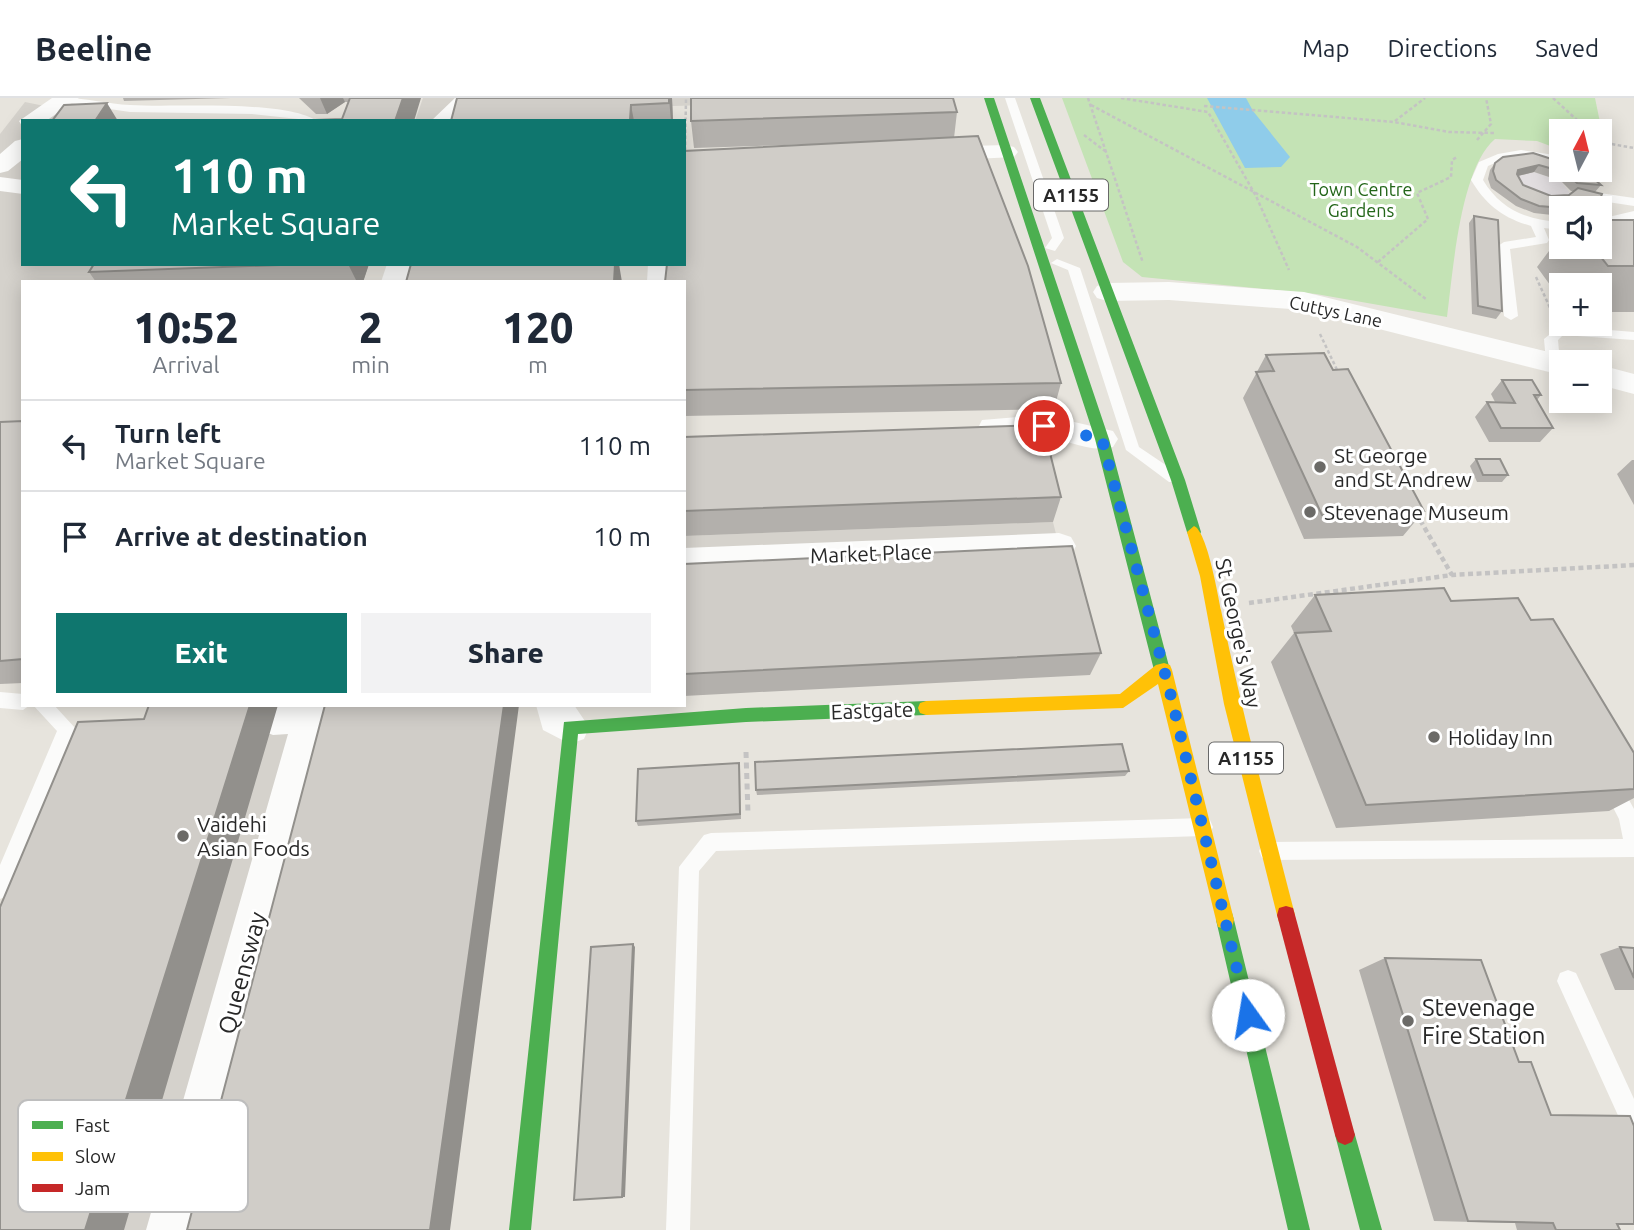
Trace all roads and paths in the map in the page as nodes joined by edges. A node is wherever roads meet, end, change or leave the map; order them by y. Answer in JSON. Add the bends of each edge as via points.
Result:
{"nodes":[{"id":1,"x":686,"y":98,"type":"edge"},
{"id":2,"x":989,"y":98,"type":"edge"},
{"id":3,"x":1010,"y":98,"type":"edge"},
{"id":4,"x":1035,"y":98,"type":"edge"},
{"id":5,"x":1088,"y":98,"type":"edge"},
{"id":6,"x":1198,"y":98,"type":"edge"},
{"id":7,"x":1425,"y":98,"type":"edge"},
{"id":8,"x":1486,"y":98,"type":"edge"},
{"id":9,"x":1553,"y":98,"type":"edge"},
{"id":10,"x":74,"y":99,"type":"edge"},
{"id":11,"x":465,"y":101,"type":"edge"},
{"id":12,"x":492,"y":104,"type":"edge"},
{"id":13,"x":1091,"y":106,"type":"junction"},
{"id":14,"x":1204,"y":106,"type":"junction"},
{"id":15,"x":1208,"y":112,"type":"dead end"},
{"id":16,"x":276,"y":117,"type":"edge"},
{"id":17,"x":34,"y":119,"type":"edge"},
{"id":18,"x":294,"y":119,"type":"edge"},
{"id":19,"x":444,"y":119,"type":"edge"},
{"id":20,"x":686,"y":119,"type":"edge"},
{"id":21,"x":1576,"y":119,"type":"edge"},
{"id":22,"x":1394,"y":122,"type":"junction"},
{"id":23,"x":1483,"y":131,"type":"junction"},
{"id":24,"x":1507,"y":134,"type":"dead end"},
{"id":25,"x":1612,"y":144,"type":"edge"},
{"id":26,"x":1472,"y":147,"type":"dead end"},
{"id":27,"x":21,"y":148,"type":"edge"},
{"id":28,"x":1634,"y":148,"type":"edge"},
{"id":29,"x":1006,"y":152,"type":"junction"},
{"id":30,"x":1462,"y":154,"type":"dead end"},
{"id":31,"x":912,"y":155,"type":"edge"},
{"id":32,"x":1549,"y":156,"type":"edge"},
{"id":33,"x":0,"y":166,"type":"edge"},
{"id":34,"x":0,"y":184,"type":"edge"},
{"id":35,"x":21,"y":187,"type":"edge"},
{"id":36,"x":1572,"y":193,"type":"edge"},
{"id":37,"x":1634,"y":202,"type":"edge"},
{"id":38,"x":1634,"y":215,"type":"edge"},
{"id":39,"x":1612,"y":219,"type":"edge"},
{"id":40,"x":1537,"y":225,"type":"junction"},
{"id":41,"x":1549,"y":226,"type":"edge"},
{"id":42,"x":1531,"y":242,"type":"junction"},
{"id":43,"x":1051,"y":248,"type":"dead end"},
{"id":44,"x":1378,"y":262,"type":"junction"},
{"id":45,"x":1057,"y":263,"type":"dead end"},
{"id":46,"x":1145,"y":269,"type":"dead end"},
{"id":47,"x":1032,"y":277,"type":"edge"},
{"id":48,"x":1052,"y":289,"type":"junction"},
{"id":49,"x":1107,"y":292,"type":"junction"},
{"id":50,"x":1432,"y":304,"type":"dead end"},
{"id":51,"x":1549,"y":306,"type":"edge"},
{"id":52,"x":1511,"y":316,"type":"dead end"},
{"id":53,"x":1612,"y":334,"type":"edge"},
{"id":54,"x":1634,"y":336,"type":"edge"},
{"id":55,"x":1549,"y":361,"type":"edge"},
{"id":56,"x":1612,"y":378,"type":"edge"},
{"id":57,"x":1634,"y":384,"type":"edge"},
{"id":58,"x":961,"y":429,"type":"edge"},
{"id":59,"x":1102,"y":439,"type":"junction"},
{"id":60,"x":1178,"y":480,"type":"junction"},
{"id":61,"x":1059,"y":546,"type":"edge"},
{"id":62,"x":686,"y":561,"type":"edge"},
{"id":63,"x":1634,"y":565,"type":"edge"},
{"id":64,"x":1244,"y":604,"type":"dead end"},
{"id":65,"x":1164,"y":670,"type":"junction"},
{"id":66,"x":0,"y":700,"type":"edge"},
{"id":67,"x":21,"y":702,"type":"edge"},
{"id":68,"x":44,"y":707,"type":"edge"},
{"id":69,"x":300,"y":713,"type":"edge"},
{"id":70,"x":746,"y":715,"type":"junction"},
{"id":71,"x":562,"y":716,"type":"edge"},
{"id":72,"x":1603,"y":771,"type":"edge"},
{"id":73,"x":1203,"y":827,"type":"junction"},
{"id":74,"x":748,"y":839,"type":"junction"},
{"id":75,"x":1634,"y":846,"type":"edge"},
{"id":76,"x":1269,"y":851,"type":"junction"},
{"id":77,"x":0,"y":889,"type":"edge"},
{"id":78,"x":1568,"y":981,"type":"dead end"},
{"id":79,"x":204,"y":1100,"type":"edge"},
{"id":80,"x":1634,"y":1125,"type":"edge"},
{"id":81,"x":176,"y":1212,"type":"edge"},
{"id":82,"x":172,"y":1230,"type":"edge"},
{"id":83,"x":520,"y":1230,"type":"edge"},
{"id":84,"x":678,"y":1230,"type":"edge"},
{"id":85,"x":1299,"y":1230,"type":"edge"},
{"id":86,"x":1371,"y":1230,"type":"edge"}],
"edges":[{"from":1,"to":20,"type":"path"},
{"from":2,"to":29,"type":"main road","number":"A1155"},
{"from":3,"to":43,"type":"lane","via":[[1058,238]]},
{"from":4,"to":49,"type":"main road","name":"St George's Way","number":"A1155"},
{"from":5,"to":13,"type":"path"},
{"from":6,"to":14,"type":"path"},
{"from":7,"to":22,"type":"path"},
{"from":8,"to":23,"type":"path","via":[[1491,124]]},
{"from":9,"to":21,"type":"path"},
{"from":10,"to":16,"type":"lane","via":[[95,106],[159,110],[249,107]]},
{"from":10,"to":17,"type":"street"},
{"from":11,"to":12,"type":"street"},
{"from":11,"to":19,"type":"street"},
{"from":13,"to":44,"type":"path"},
{"from":13,"to":46,"type":"path"},
{"from":14,"to":15,"type":"path"},
{"from":14,"to":22,"type":"path"},
{"from":16,"to":18,"type":"lane"},
{"from":22,"to":23,"type":"path","via":[[1449,132]]},
{"from":23,"to":24,"type":"path"},
{"from":23,"to":26,"type":"path"},
{"from":25,"to":28,"type":"path"},
{"from":27,"to":33,"type":"street"},
{"from":29,"to":31,"type":"street"},
{"from":29,"to":48,"type":"main road","number":"A1155","via":[[1029,234]]},
{"from":30,"to":44,"type":"path","via":[[1452,160],[1451,177],[1417,193],[1428,219]]},
{"from":32,"to":40,"type":"lane","via":[[1497,157],[1483,164],[1477,180],[1487,199],[1514,217]]},
{"from":34,"to":35,"type":"street"},
{"from":36,"to":37,"type":"lane"},
{"from":38,"to":39,"type":"lane","via":[[1620,214]]},
{"from":40,"to":41,"type":"lane"},
{"from":40,"to":42,"type":"lane","via":[[1543,240]]},
{"from":42,"to":51,"type":"path","via":[[1539,260],[1530,264]]},
{"from":42,"to":52,"type":"lane","via":[[1504,246]]},
{"from":44,"to":50,"type":"path"},
{"from":45,"to":60,"type":"lane","via":[[1074,268],[1133,450]]},
{"from":47,"to":48,"type":"lane"},
{"from":48,"to":59,"type":"main road","number":"A1155"},
{"from":49,"to":55,"type":"street","name":"Cuttys Lane","via":[[1169,291],[1304,302]]},
{"from":49,"to":60,"type":"main road","name":"St George's Way","number":"A1155"},
{"from":53,"to":54,"type":"lane"},
{"from":56,"to":57,"type":"street"},
{"from":58,"to":59,"type":"street","via":[[1044,426]]},
{"from":59,"to":65,"type":"main road","number":"A1155"},
{"from":60,"to":76,"type":"main road","name":"St George's Way","number":"A1155","via":[[1207,576],[1232,704]]},
{"from":61,"to":62,"type":"street","name":"Market Place"},
{"from":63,"to":64,"type":"path","via":[[1452,575]]},
{"from":65,"to":70,"type":"main road","name":"Eastgate","via":[[1123,701]]},
{"from":65,"to":73,"type":"main road","number":"A1155"},
{"from":66,"to":67,"type":"lane"},
{"from":68,"to":77,"type":"lane","via":[[67,729]]},
{"from":69,"to":79,"type":"street","name":"Queensway"},
{"from":70,"to":71,"type":"main road","name":"Eastgate"},
{"from":70,"to":74,"type":"path"},
{"from":71,"to":83,"type":"main road","name":"Eastgate"},
{"from":72,"to":75,"type":"lane","via":[[1628,817]]},
{"from":73,"to":74,"type":"lane"},
{"from":73,"to":85,"type":"main road","number":"A1155"},
{"from":74,"to":84,"type":"lane","via":[[711,842],[689,867]]},
{"from":75,"to":76,"type":"lane"},
{"from":76,"to":86,"type":"main road","name":"St George's Way","number":"A1155"},
{"from":78,"to":80,"type":"lane"},
{"from":81,"to":82,"type":"street","name":"Queensway"}]}
